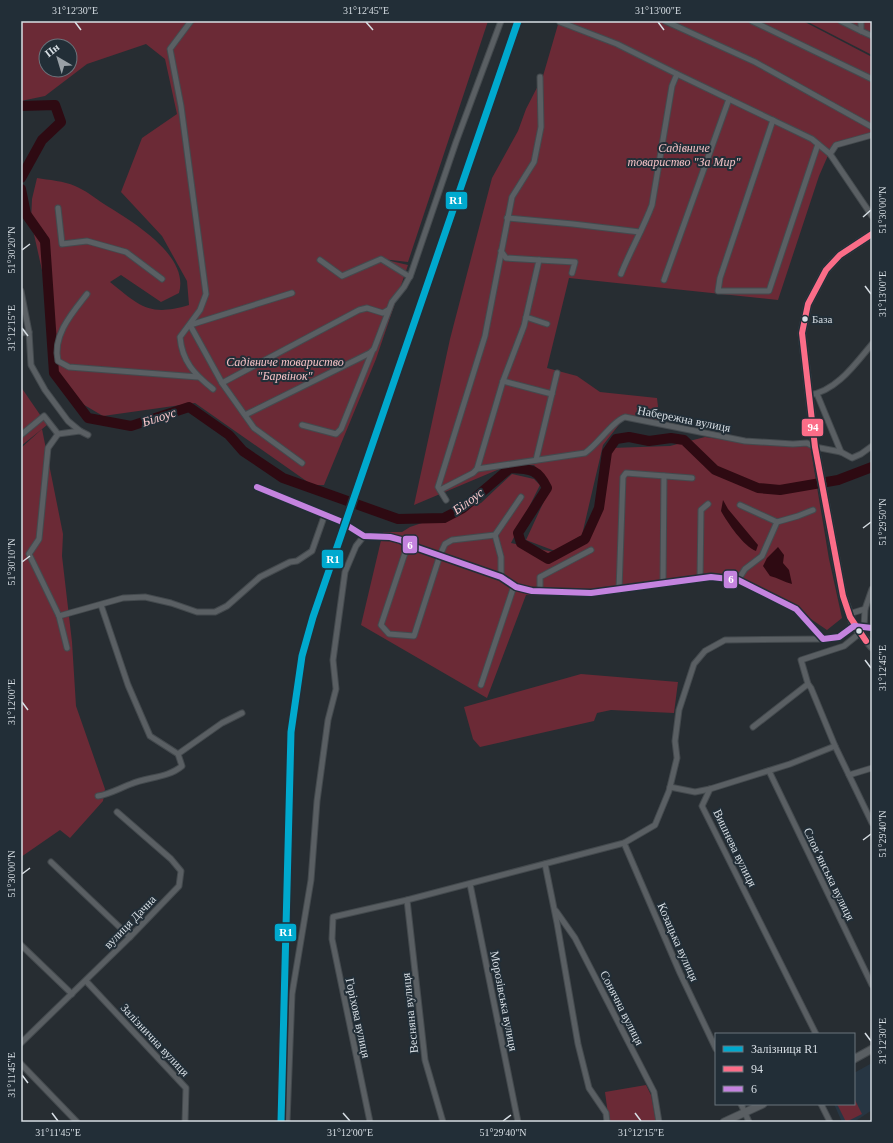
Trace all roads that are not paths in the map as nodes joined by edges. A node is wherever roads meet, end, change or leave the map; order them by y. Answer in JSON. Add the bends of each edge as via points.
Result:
{"nodes":[{"id":1,"x":191,"y":21,"type":"edge"},
{"id":2,"x":502,"y":21,"type":"edge"},
{"id":3,"x":665,"y":21,"type":"edge"},
{"id":4,"x":752,"y":21,"type":"edge"},
{"id":5,"x":841,"y":21,"type":"edge"},
{"id":6,"x":861,"y":21,"type":"edge"},
{"id":7,"x":560,"y":22,"type":"dead end"},
{"id":8,"x":861,"y":31,"type":"junction"},
{"id":9,"x":872,"y":36,"type":"edge"},
{"id":10,"x":677,"y":74,"type":"junction"},
{"id":11,"x":540,"y":76,"type":"dead end"},
{"id":12,"x":872,"y":79,"type":"edge"},
{"id":13,"x":729,"y":99,"type":"junction"},
{"id":14,"x":773,"y":120,"type":"junction"},
{"id":15,"x":872,"y":127,"type":"edge"},
{"id":16,"x":872,"y":135,"type":"edge"},
{"id":17,"x":818,"y":144,"type":"junction"},
{"id":18,"x":830,"y":154,"type":"junction"},
{"id":19,"x":58,"y":208,"type":"dead end"},
{"id":20,"x":872,"y":216,"type":"edge"},
{"id":21,"x":507,"y":218,"type":"junction"},
{"id":22,"x":640,"y":232,"type":"junction"},
{"id":23,"x":872,"y":234,"type":"edge"},
{"id":24,"x":501,"y":251,"type":"junction"},
{"id":25,"x":320,"y":260,"type":"dead end"},
{"id":26,"x":539,"y":260,"type":"junction"},
{"id":27,"x":572,"y":273,"type":"dead end"},
{"id":28,"x":621,"y":274,"type":"dead end"},
{"id":29,"x":410,"y":277,"type":"junction"},
{"id":30,"x":162,"y":279,"type":"dead end"},
{"id":31,"x":664,"y":280,"type":"dead end"},
{"id":32,"x":21,"y":291,"type":"edge"},
{"id":33,"x":292,"y":293,"type":"dead end"},
{"id":34,"x":88,"y":294,"type":"dead end"},
{"id":35,"x":388,"y":310,"type":"junction"},
{"id":36,"x":526,"y":317,"type":"junction"},
{"id":37,"x":547,"y":324,"type":"dead end"},
{"id":38,"x":190,"y":325,"type":"junction"},
{"id":39,"x":29,"y":332,"type":"junction"},
{"id":40,"x":21,"y":333,"type":"edge"},
{"id":41,"x":872,"y":344,"type":"edge"},
{"id":42,"x":372,"y":352,"type":"junction"},
{"id":43,"x":557,"y":373,"type":"dead end"},
{"id":44,"x":198,"y":377,"type":"junction"},
{"id":45,"x":503,"y":381,"type":"junction"},
{"id":46,"x":222,"y":383,"type":"junction"},
{"id":47,"x":213,"y":389,"type":"dead end"},
{"id":48,"x":552,"y":394,"type":"junction"},
{"id":49,"x":813,"y":394,"type":"junction"},
{"id":50,"x":245,"y":415,"type":"junction"},
{"id":51,"x":302,"y":425,"type":"dead end"},
{"id":52,"x":80,"y":431,"type":"junction"},
{"id":53,"x":58,"y":434,"type":"junction"},
{"id":54,"x":88,"y":434,"type":"dead end"},
{"id":55,"x":21,"y":436,"type":"edge"},
{"id":56,"x":815,"y":447,"type":"junction"},
{"id":57,"x":871,"y":448,"type":"edge"},
{"id":58,"x":841,"y":452,"type":"junction"},
{"id":59,"x":536,"y":460,"type":"junction"},
{"id":60,"x":302,"y":464,"type":"dead end"},
{"id":61,"x":477,"y":469,"type":"junction"},
{"id":62,"x":664,"y":476,"type":"junction"},
{"id":63,"x":692,"y":478,"type":"dead end"},
{"id":64,"x":257,"y":487,"type":"dead end"},
{"id":65,"x":440,"y":490,"type":"junction"},
{"id":66,"x":521,"y":497,"type":"dead end"},
{"id":67,"x":446,"y":500,"type":"dead end"},
{"id":68,"x":708,"y":504,"type":"dead end"},
{"id":69,"x":740,"y":505,"type":"dead end"},
{"id":70,"x":813,"y":510,"type":"dead end"},
{"id":71,"x":325,"y":514,"type":"junction"},
{"id":72,"x":777,"y":522,"type":"junction"},
{"id":73,"x":495,"y":535,"type":"junction"},
{"id":74,"x":364,"y":536,"type":"junction"},
{"id":75,"x":408,"y":544,"type":"junction"},
{"id":76,"x":591,"y":550,"type":"dead end"},
{"id":77,"x":440,"y":554,"type":"junction"},
{"id":78,"x":501,"y":577,"type":"junction"},
{"id":79,"x":700,"y":579,"type":"junction"},
{"id":80,"x":738,"y":580,"type":"junction"},
{"id":81,"x":663,"y":584,"type":"junction"},
{"id":82,"x":514,"y":586,"type":"junction"},
{"id":83,"x":872,"y":589,"type":"edge"},
{"id":84,"x":619,"y":590,"type":"junction"},
{"id":85,"x":540,"y":591,"type":"junction"},
{"id":86,"x":101,"y":605,"type":"junction"},
{"id":87,"x":865,"y":610,"type":"junction"},
{"id":88,"x":849,"y":614,"type":"junction"},
{"id":89,"x":59,"y":616,"type":"junction"},
{"id":90,"x":854,"y":626,"type":"junction"},
{"id":91,"x":872,"y":628,"type":"edge"},
{"id":92,"x":862,"y":630,"type":"junction"},
{"id":93,"x":823,"y":639,"type":"junction"},
{"id":94,"x":872,"y":647,"type":"edge"},
{"id":95,"x":67,"y":648,"type":"dead end"},
{"id":96,"x":808,"y":684,"type":"junction"},
{"id":97,"x":481,"y":685,"type":"dead end"},
{"id":98,"x":242,"y":713,"type":"dead end"},
{"id":99,"x":753,"y":727,"type":"dead end"},
{"id":100,"x":835,"y":746,"type":"junction"},
{"id":101,"x":178,"y":754,"type":"junction"},
{"id":102,"x":872,"y":768,"type":"edge"},
{"id":103,"x":768,"y":771,"type":"junction"},
{"id":104,"x":849,"y":775,"type":"junction"},
{"id":105,"x":670,"y":787,"type":"junction"},
{"id":106,"x":710,"y":789,"type":"junction"},
{"id":107,"x":98,"y":796,"type":"dead end"},
{"id":108,"x":117,"y":812,"type":"dead end"},
{"id":109,"x":872,"y":823,"type":"edge"},
{"id":110,"x":624,"y":843,"type":"junction"},
{"id":111,"x":51,"y":862,"type":"dead end"},
{"id":112,"x":545,"y":864,"type":"junction"},
{"id":113,"x":470,"y":884,"type":"junction"},
{"id":114,"x":407,"y":900,"type":"junction"},
{"id":115,"x":554,"y":909,"type":"junction"},
{"id":116,"x":130,"y":937,"type":"junction"},
{"id":117,"x":21,"y":945,"type":"edge"},
{"id":118,"x":86,"y":981,"type":"junction"},
{"id":119,"x":872,"y":985,"type":"edge"},
{"id":120,"x":72,"y":994,"type":"junction"},
{"id":121,"x":816,"y":1033,"type":"edge"},
{"id":122,"x":21,"y":1043,"type":"edge"},
{"id":123,"x":715,"y":1047,"type":"edge"},
{"id":124,"x":872,"y":1049,"type":"edge"},
{"id":125,"x":855,"y":1058,"type":"edge"},
{"id":126,"x":21,"y":1064,"type":"edge"},
{"id":127,"x":741,"y":1105,"type":"edge"},
{"id":128,"x":761,"y":1105,"type":"edge"},
{"id":129,"x":822,"y":1105,"type":"edge"},
{"id":130,"x":744,"y":1112,"type":"junction"},
{"id":131,"x":77,"y":1122,"type":"edge"},
{"id":132,"x":185,"y":1122,"type":"edge"},
{"id":133,"x":287,"y":1122,"type":"edge"},
{"id":134,"x":370,"y":1122,"type":"edge"},
{"id":135,"x":443,"y":1122,"type":"edge"},
{"id":136,"x":518,"y":1122,"type":"edge"},
{"id":137,"x":607,"y":1122,"type":"edge"},
{"id":138,"x":659,"y":1122,"type":"edge"},
{"id":139,"x":724,"y":1122,"type":"edge"},
{"id":140,"x":749,"y":1122,"type":"edge"},
{"id":141,"x":830,"y":1122,"type":"edge"}],
"edges":[{"from":1,"to":38,"type":"street","via":[[170,48],[181,106],[206,294],[200,310]]},
{"from":2,"to":29,"type":"street","via":[[456,142]]},
{"from":3,"to":15,"type":"street","via":[[755,62]]},
{"from":4,"to":12,"type":"street"},
{"from":5,"to":8,"type":"street"},
{"from":6,"to":8,"type":"street"},
{"from":7,"to":10,"type":"street","via":[[617,44]]},
{"from":8,"to":9,"type":"street"},
{"from":10,"to":13,"type":"street"},
{"from":10,"to":22,"type":"street","via":[[672,86],[652,205]]},
{"from":11,"to":21,"type":"street","via":[[541,127],[534,162],[512,197]]},
{"from":13,"to":14,"type":"street"},
{"from":13,"to":31,"type":"street"},
{"from":14,"to":17,"type":"street"},
{"from":14,"to":17,"type":"street","via":[[718,290],[769,291]]},
{"from":16,"to":18,"type":"street","via":[[836,145]]},
{"from":17,"to":18,"type":"street"},
{"from":18,"to":20,"type":"street"},
{"from":19,"to":30,"type":"street","via":[[62,244],[87,241],[126,252]]},
{"from":21,"to":22,"type":"street"},
{"from":21,"to":24,"type":"street"},
{"from":22,"to":28,"type":"street"},
{"from":23,"to":49,"type":"main road","via":[[848,248],[833,261],[818,281],[808,304],[802,333]]},
{"from":24,"to":26,"type":"street","via":[[506,258]]},
{"from":24,"to":65,"type":"street","via":[[485,336],[438,487]]},
{"from":25,"to":29,"type":"street","via":[[342,276],[381,259]]},
{"from":26,"to":27,"type":"street","via":[[575,262]]},
{"from":26,"to":36,"type":"street"},
{"from":29,"to":35,"type":"street"},
{"from":32,"to":39,"type":"street"},
{"from":33,"to":38,"type":"street"},
{"from":34,"to":44,"type":"street","via":[[68,320],[58,342],[58,361],[69,367]]},
{"from":35,"to":42,"type":"street"},
{"from":35,"to":46,"type":"street","via":[[383,313],[367,308],[359,310]]},
{"from":36,"to":37,"type":"street"},
{"from":36,"to":45,"type":"street"},
{"from":38,"to":44,"type":"street","via":[[180,337],[182,352]]},
{"from":38,"to":46,"type":"street"},
{"from":39,"to":40,"type":"street"},
{"from":39,"to":52,"type":"street","via":[[31,365],[45,390],[68,421]]},
{"from":41,"to":49,"type":"street","via":[[834,384]]},
{"from":42,"to":50,"type":"street"},
{"from":42,"to":51,"type":"street","via":[[336,434]]},
{"from":43,"to":48,"type":"street"},
{"from":44,"to":47,"type":"street"},
{"from":45,"to":48,"type":"street"},
{"from":45,"to":61,"type":"street"},
{"from":46,"to":50,"type":"street"},
{"from":48,"to":59,"type":"street"},
{"from":49,"to":56,"type":"main road"},
{"from":49,"to":58,"type":"street"},
{"from":50,"to":60,"type":"street","via":[[254,428]]},
{"from":52,"to":53,"type":"street"},
{"from":52,"to":54,"type":"street"},
{"from":53,"to":55,"type":"street","via":[[44,416]]},
{"from":53,"to":89,"type":"street","via":[[48,448],[39,539],[29,554]]},
{"from":56,"to":58,"type":"street","name":"Набережна вулиця"},
{"from":56,"to":59,"type":"street","name":"Набережна вулиця","via":[[807,443],[746,441],[626,417],[618,420],[596,445],[585,453]]},
{"from":56,"to":88,"type":"main road","via":[[843,596]]},
{"from":57,"to":58,"type":"street","name":"Набережна вулиця","via":[[852,458]]},
{"from":59,"to":61,"type":"street","name":"Набережна вулиця"},
{"from":61,"to":65,"type":"street"},
{"from":62,"to":63,"type":"street"},
{"from":62,"to":81,"type":"street"},
{"from":62,"to":84,"type":"street","via":[[626,474],[623,477]]},
{"from":64,"to":71,"type":"street"},
{"from":65,"to":67,"type":"street"},
{"from":66,"to":73,"type":"street"},
{"from":68,"to":79,"type":"street","via":[[701,510]]},
{"from":69,"to":72,"type":"street"},
{"from":70,"to":72,"type":"street"},
{"from":71,"to":74,"type":"street"},
{"from":71,"to":86,"type":"street","via":[[312,551],[298,561],[290,562],[260,577],[227,606],[215,612],[197,612],[145,597],[123,598]]},
{"from":72,"to":80,"type":"street","via":[[762,556],[745,569]]},
{"from":73,"to":77,"type":"street","via":[[452,540],[445,544]]},
{"from":73,"to":78,"type":"street","via":[[501,557]]},
{"from":74,"to":75,"type":"street","via":[[390,537]]},
{"from":74,"to":133,"type":"street","via":[[356,546],[345,572],[332,660],[336,689],[328,720],[317,801],[311,880],[292,994]]},
{"from":75,"to":77,"type":"street"},
{"from":75,"to":77,"type":"street","via":[[381,625],[389,634],[414,636]]},
{"from":76,"to":85,"type":"street","via":[[540,577]]},
{"from":77,"to":78,"type":"street"},
{"from":78,"to":82,"type":"street"},
{"from":79,"to":80,"type":"street","via":[[711,577]]},
{"from":79,"to":81,"type":"street"},
{"from":80,"to":93,"type":"street","via":[[796,609]]},
{"from":81,"to":84,"type":"street"},
{"from":82,"to":85,"type":"street"},
{"from":82,"to":97,"type":"street"},
{"from":83,"to":87,"type":"street"},
{"from":84,"to":85,"type":"street","via":[[591,593]]},
{"from":86,"to":89,"type":"street"},
{"from":86,"to":101,"type":"street","via":[[128,685],[150,736]]},
{"from":87,"to":88,"type":"street"},
{"from":87,"to":92,"type":"street"},
{"from":88,"to":90,"type":"main road"},
{"from":89,"to":95,"type":"street"},
{"from":90,"to":92,"type":"main road"},
{"from":90,"to":93,"type":"street","via":[[839,637]]},
{"from":91,"to":92,"type":"street"},
{"from":92,"to":94,"type":"main road"},
{"from":92,"to":96,"type":"street","via":[[844,646],[801,660]]},
{"from":93,"to":105,"type":"street","via":[[725,640],[706,651],[694,664],[679,710],[675,741],[677,758]]},
{"from":96,"to":99,"type":"street"},
{"from":96,"to":100,"type":"street"},
{"from":98,"to":101,"type":"street"},
{"from":100,"to":103,"type":"street"},
{"from":100,"to":104,"type":"street"},
{"from":101,"to":107,"type":"street","via":[[182,766],[176,771],[132,783]]},
{"from":102,"to":104,"type":"street"},
{"from":103,"to":106,"type":"street"},
{"from":103,"to":119,"type":"street","name":"Словʼянська вулиця"},
{"from":104,"to":109,"type":"street"},
{"from":105,"to":106,"type":"street","via":[[695,792]]},
{"from":105,"to":110,"type":"street","via":[[655,825]]},
{"from":106,"to":121,"type":"street","name":"Вишнева вулиця","via":[[702,806]]},
{"from":108,"to":116,"type":"street","name":"вулиця Дачна","via":[[171,859],[181,871],[179,886]]},
{"from":110,"to":112,"type":"street"},
{"from":110,"to":123,"type":"street","name":"Козацька вулиця"},
{"from":111,"to":116,"type":"street"},
{"from":112,"to":113,"type":"street"},
{"from":112,"to":115,"type":"street","name":"Сонячна вулиця"},
{"from":113,"to":114,"type":"street"},
{"from":113,"to":136,"type":"street","name":"Морозівська вулиця"},
{"from":114,"to":134,"type":"street","name":"Горіхова вулиця","via":[[333,917],[332,939]]},
{"from":114,"to":135,"type":"street","name":"Весняна вулиця","via":[[426,1060]]},
{"from":115,"to":137,"type":"street","name":"Сонячна вулиця","via":[[578,1044],[589,1088],[606,1113]]},
{"from":115,"to":138,"type":"street","name":"Сонячна вулиця","via":[[575,938],[654,1092]]},
{"from":116,"to":118,"type":"street","name":"вулиця Дачна"},
{"from":117,"to":120,"type":"street"},
{"from":118,"to":120,"type":"street","name":"вулиця Дачна"},
{"from":118,"to":132,"type":"street","name":"Залізнична вулиця","via":[[186,1088]]},
{"from":120,"to":122,"type":"street","name":"вулиця Дачна"},
{"from":124,"to":125,"type":"main road"},
{"from":126,"to":131,"type":"street"},
{"from":127,"to":130,"type":"street"},
{"from":128,"to":130,"type":"main road"},
{"from":129,"to":141,"type":"street"},
{"from":130,"to":139,"type":"main road"},
{"from":130,"to":140,"type":"street"}]}
